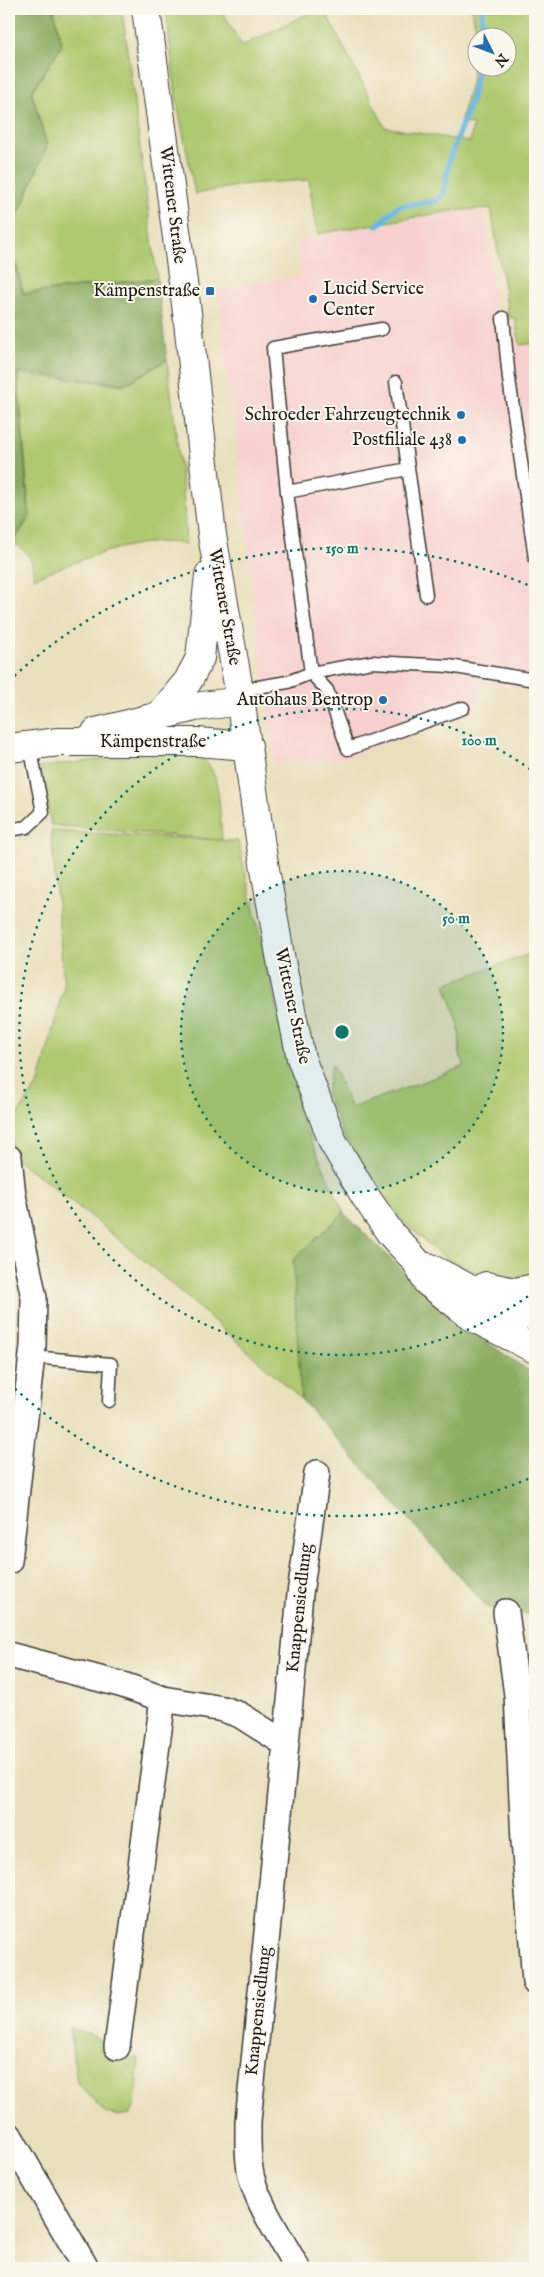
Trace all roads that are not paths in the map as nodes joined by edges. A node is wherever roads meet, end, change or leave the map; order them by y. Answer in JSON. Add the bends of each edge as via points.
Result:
{"nodes":[{"id":1,"x":146,"y":9,"type":"edge"},
{"id":2,"x":503,"y":318,"type":"dead end"},
{"id":3,"x":382,"y":329,"type":"dead end"},
{"id":4,"x":396,"y":382,"type":"dead end"},
{"id":5,"x":408,"y":469,"type":"junction"},
{"id":6,"x":287,"y":492,"type":"junction"},
{"id":7,"x":212,"y":535,"type":"junction"},
{"id":8,"x":535,"y":558,"type":"edge"},
{"id":9,"x":426,"y":595,"type":"dead end"},
{"id":10,"x":311,"y":674,"type":"junction"},
{"id":11,"x":535,"y":680,"type":"edge"},
{"id":12,"x":240,"y":696,"type":"junction"},
{"id":13,"x":463,"y":708,"type":"dead end"},
{"id":14,"x":160,"y":714,"type":"junction"},
{"id":15,"x":59,"y":742,"type":"junction"},
{"id":16,"x":248,"y":746,"type":"junction"},
{"id":17,"x":19,"y":747,"type":"edge"},
{"id":18,"x":9,"y":830,"type":"edge"},
{"id":19,"x":9,"y":1158,"type":"edge"},
{"id":20,"x":416,"y":1261,"type":"junction"},
{"id":21,"x":448,"y":1277,"type":"junction"},
{"id":22,"x":535,"y":1288,"type":"edge"},
{"id":23,"x":535,"y":1316,"type":"edge"},
{"id":24,"x":535,"y":1350,"type":"edge"},
{"id":25,"x":32,"y":1357,"type":"junction"},
{"id":26,"x":109,"y":1401,"type":"dead end"},
{"id":27,"x":317,"y":1473,"type":"dead end"},
{"id":28,"x":9,"y":1561,"type":"edge"},
{"id":29,"x":506,"y":1612,"type":"dead end"},
{"id":30,"x":9,"y":1655,"type":"edge"},
{"id":31,"x":526,"y":1688,"type":"edge"},
{"id":32,"x":163,"y":1699,"type":"junction"},
{"id":33,"x":286,"y":1744,"type":"junction"},
{"id":34,"x":535,"y":1982,"type":"edge"},
{"id":35,"x":116,"y":2047,"type":"dead end"},
{"id":36,"x":9,"y":2135,"type":"edge"},
{"id":37,"x":86,"y":2268,"type":"edge"},
{"id":38,"x":297,"y":2268,"type":"edge"}],
"edges":[{"from":1,"to":7,"type":"main road","name":"Wittener Straße","via":[[187,311]]},
{"from":2,"to":8,"type":"lane"},
{"from":3,"to":6,"type":"lane","via":[[273,348]]},
{"from":4,"to":5,"type":"lane"},
{"from":5,"to":6,"type":"lane"},
{"from":5,"to":9,"type":"lane"},
{"from":6,"to":10,"type":"lane"},
{"from":7,"to":12,"type":"main road","name":"Wittener Straße"},
{"from":7,"to":14,"type":"main road","via":[[200,658],[188,681]]},
{"from":10,"to":11,"type":"lane","via":[[372,662],[449,666]]},
{"from":10,"to":12,"type":"lane"},
{"from":10,"to":13,"type":"lane","via":[[327,690],[348,749]]},
{"from":12,"to":14,"type":"main road","name":"Kämpenstraße"},
{"from":12,"to":16,"type":"main road","name":"Wittener Straße"},
{"from":14,"to":15,"type":"main road","name":"Kämpenstraße"},
{"from":15,"to":16,"type":"main road","name":"Kämpenstraße","via":[[197,742]]},
{"from":15,"to":17,"type":"main road","name":"Kämpenstraße"},
{"from":16,"to":20,"type":"main road","name":"Wittener Straße","via":[[260,846],[301,1058],[333,1142],[390,1234]]},
{"from":17,"to":18,"type":"lane","via":[[43,812],[27,827]]},
{"from":19,"to":25,"type":"street","via":[[13,1195],[34,1298]]},
{"from":20,"to":21,"type":"main road","name":"Wittener Straße"},
{"from":20,"to":24,"type":"main road","name":"Wittener Straße","via":[[427,1282],[474,1318]]},
{"from":21,"to":22,"type":"main road","via":[[515,1292]]},
{"from":21,"to":23,"type":"main road","name":"Wittener Straße","via":[[493,1301]]},
{"from":25,"to":26,"type":"lane","via":[[111,1364]]},
{"from":25,"to":28,"type":"street"},
{"from":27,"to":33,"type":"street","name":"Knappensiedlung","via":[[300,1594]]},
{"from":29,"to":31,"type":"street"},
{"from":30,"to":32,"type":"street","via":[[97,1677]]},
{"from":31,"to":34,"type":"street","via":[[524,1841]]},
{"from":32,"to":33,"type":"street","via":[[240,1715]]},
{"from":32,"to":35,"type":"street"},
{"from":33,"to":38,"type":"street","name":"Knappensiedlung","via":[[248,2121],[248,2148],[258,2195]]},
{"from":36,"to":37,"type":"street"}]}
